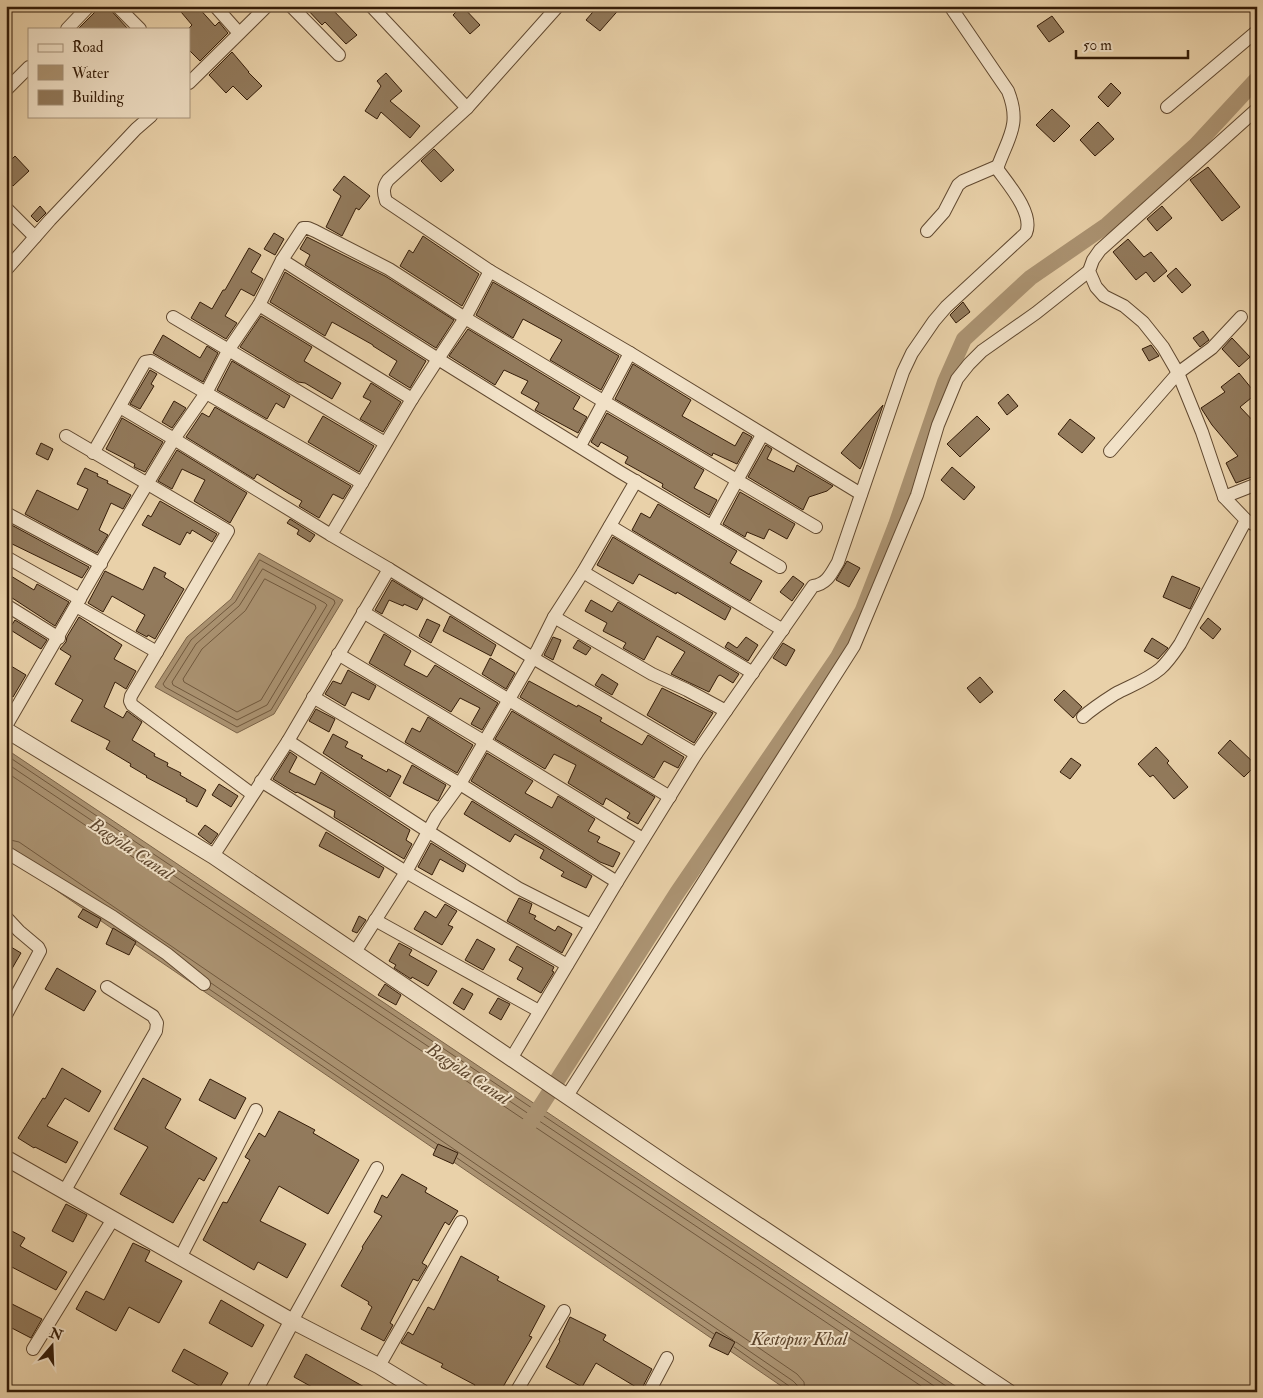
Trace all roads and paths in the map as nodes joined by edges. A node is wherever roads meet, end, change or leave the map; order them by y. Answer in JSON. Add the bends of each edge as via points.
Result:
{"nodes":[{"id":1,"x":89,"y":6,"type":"edge"},
{"id":2,"x":118,"y":6,"type":"edge"},
{"id":3,"x":214,"y":6,"type":"edge"},
{"id":4,"x":267,"y":6,"type":"edge"},
{"id":5,"x":291,"y":6,"type":"edge"},
{"id":6,"x":371,"y":6,"type":"edge"},
{"id":7,"x":558,"y":6,"type":"edge"},
{"id":8,"x":950,"y":6,"type":"edge"},
{"id":9,"x":68,"y":28,"type":"edge"},
{"id":10,"x":139,"y":28,"type":"edge"},
{"id":11,"x":1257,"y":32,"type":"edge"},
{"id":12,"x":240,"y":33,"type":"junction"},
{"id":13,"x":339,"y":55,"type":"dead end"},
{"id":14,"x":28,"y":68,"type":"edge"},
{"id":15,"x":190,"y":79,"type":"edge"},
{"id":16,"x":6,"y":90,"type":"edge"},
{"id":17,"x":1167,"y":107,"type":"dead end"},
{"id":18,"x":466,"y":108,"type":"junction"},
{"id":19,"x":1257,"y":109,"type":"edge"},
{"id":20,"x":149,"y":118,"type":"edge"},
{"id":21,"x":998,"y":166,"type":"junction"},
{"id":22,"x":6,"y":208,"type":"edge"},
{"id":23,"x":927,"y":231,"type":"dead end"},
{"id":24,"x":35,"y":237,"type":"junction"},
{"id":25,"x":282,"y":260,"type":"junction"},
{"id":26,"x":6,"y":270,"type":"edge"},
{"id":27,"x":1089,"y":271,"type":"junction"},
{"id":28,"x":490,"y":272,"type":"junction"},
{"id":29,"x":259,"y":305,"type":"junction"},
{"id":30,"x":173,"y":317,"type":"dead end"},
{"id":31,"x":1241,"y":317,"type":"dead end"},
{"id":32,"x":465,"y":318,"type":"junction"},
{"id":33,"x":230,"y":349,"type":"junction"},
{"id":34,"x":630,"y":353,"type":"junction"},
{"id":35,"x":438,"y":359,"type":"junction"},
{"id":36,"x":1178,"y":373,"type":"junction"},
{"id":37,"x":206,"y":392,"type":"junction"},
{"id":38,"x":412,"y":399,"type":"junction"},
{"id":39,"x":603,"y":401,"type":"junction"},
{"id":40,"x":120,"y":407,"type":"junction"},
{"id":41,"x":762,"y":435,"type":"junction"},
{"id":42,"x":66,"y":436,"type":"dead end"},
{"id":43,"x":174,"y":438,"type":"junction"},
{"id":44,"x":385,"y":443,"type":"junction"},
{"id":45,"x":580,"y":446,"type":"junction"},
{"id":46,"x":1110,"y":451,"type":"dead end"},
{"id":47,"x":94,"y":453,"type":"junction"},
{"id":48,"x":738,"y":480,"type":"junction"},
{"id":49,"x":636,"y":481,"type":"junction"},
{"id":50,"x":148,"y":483,"type":"junction"},
{"id":51,"x":362,"y":483,"type":"junction"},
{"id":52,"x":1257,"y":484,"type":"edge"},
{"id":53,"x":861,"y":494,"type":"junction"},
{"id":54,"x":1224,"y":497,"type":"junction"},
{"id":55,"x":6,"y":513,"type":"edge"},
{"id":56,"x":1251,"y":523,"type":"edge"},
{"id":57,"x":610,"y":526,"type":"junction"},
{"id":58,"x":712,"y":526,"type":"junction"},
{"id":59,"x":816,"y":527,"type":"dead end"},
{"id":60,"x":331,"y":535,"type":"junction"},
{"id":61,"x":6,"y":557,"type":"edge"},
{"id":62,"x":101,"y":564,"type":"junction"},
{"id":63,"x":780,"y":567,"type":"dead end"},
{"id":64,"x":389,"y":569,"type":"junction"},
{"id":65,"x":583,"y":572,"type":"junction"},
{"id":66,"x":78,"y":602,"type":"junction"},
{"id":67,"x":6,"y":605,"type":"edge"},
{"id":68,"x":363,"y":612,"type":"junction"},
{"id":69,"x":554,"y":617,"type":"junction"},
{"id":70,"x":783,"y":630,"type":"junction"},
{"id":71,"x":59,"y":638,"type":"junction"},
{"id":72,"x":157,"y":652,"type":"junction"},
{"id":73,"x":338,"y":654,"type":"junction"},
{"id":74,"x":533,"y":658,"type":"junction"},
{"id":75,"x":753,"y":673,"type":"junction"},
{"id":76,"x":313,"y":697,"type":"junction"},
{"id":77,"x":509,"y":700,"type":"junction"},
{"id":78,"x":726,"y":712,"type":"junction"},
{"id":79,"x":1084,"y":717,"type":"dead end"},
{"id":80,"x":6,"y":726,"type":"edge"},
{"id":81,"x":6,"y":730,"type":"edge"},
{"id":82,"x":288,"y":741,"type":"junction"},
{"id":83,"x":485,"y":742,"type":"junction"},
{"id":84,"x":696,"y":754,"type":"junction"},
{"id":85,"x":261,"y":781,"type":"junction"},
{"id":86,"x":460,"y":784,"type":"junction"},
{"id":87,"x":252,"y":794,"type":"junction"},
{"id":88,"x":670,"y":797,"type":"junction"},
{"id":89,"x":429,"y":832,"type":"junction"},
{"id":90,"x":643,"y":839,"type":"junction"},
{"id":91,"x":6,"y":852,"type":"edge"},
{"id":92,"x":213,"y":856,"type":"junction"},
{"id":93,"x":406,"y":872,"type":"junction"},
{"id":94,"x":617,"y":882,"type":"junction"},
{"id":95,"x":6,"y":917,"type":"edge"},
{"id":96,"x":375,"y":920,"type":"junction"},
{"id":97,"x":591,"y":925,"type":"junction"},
{"id":98,"x":355,"y":952,"type":"junction"},
{"id":99,"x":567,"y":965,"type":"junction"},
{"id":100,"x":204,"y":984,"type":"dead end"},
{"id":101,"x":106,"y":987,"type":"dead end"},
{"id":102,"x":539,"y":1011,"type":"junction"},
{"id":103,"x":6,"y":1014,"type":"edge"},
{"id":104,"x":511,"y":1058,"type":"junction"},
{"id":105,"x":562,"y":1093,"type":"junction"},
{"id":106,"x":256,"y":1110,"type":"dead end"},
{"id":107,"x":6,"y":1158,"type":"edge"},
{"id":108,"x":376,"y":1168,"type":"dead end"},
{"id":109,"x":64,"y":1192,"type":"junction"},
{"id":110,"x":113,"y":1219,"type":"junction"},
{"id":111,"x":461,"y":1222,"type":"dead end"},
{"id":112,"x":180,"y":1258,"type":"junction"},
{"id":113,"x":564,"y":1311,"type":"dead end"},
{"id":114,"x":292,"y":1321,"type":"junction"},
{"id":115,"x":33,"y":1349,"type":"dead end"},
{"id":116,"x":667,"y":1358,"type":"dead end"},
{"id":117,"x":379,"y":1366,"type":"junction"},
{"id":118,"x":254,"y":1392,"type":"edge"},
{"id":119,"x":422,"y":1392,"type":"edge"},
{"id":120,"x":516,"y":1392,"type":"edge"},
{"id":121,"x":649,"y":1392,"type":"edge"},
{"id":122,"x":1009,"y":1392,"type":"edge"}],
"edges":[{"from":1,"to":9,"type":"street"},
{"from":2,"to":10,"type":"street"},
{"from":3,"to":12,"type":"street"},
{"from":4,"to":12,"type":"street"},
{"from":5,"to":13,"type":"street"},
{"from":6,"to":18,"type":"street"},
{"from":7,"to":18,"type":"street"},
{"from":8,"to":21,"type":"street","via":[[1014,104],[1014,124]]},
{"from":11,"to":17,"type":"street"},
{"from":12,"to":15,"type":"street"},
{"from":14,"to":16,"type":"street"},
{"from":18,"to":28,"type":"street","via":[[388,180],[383,193],[386,201]]},
{"from":19,"to":27,"type":"street","via":[[1100,250]]},
{"from":20,"to":24,"type":"street"},
{"from":21,"to":23,"type":"street","via":[[958,185],[944,212]]},
{"from":21,"to":53,"type":"street","via":[[1028,218],[1026,233],[946,307],[922,337],[903,372]]},
{"from":22,"to":24,"type":"street"},
{"from":24,"to":26,"type":"street"},
{"from":25,"to":29,"type":"street"},
{"from":25,"to":32,"type":"street","via":[[300,231],[308,228],[389,269]]},
{"from":25,"to":35,"type":"street"},
{"from":27,"to":36,"type":"street","via":[[1096,288],[1104,296],[1124,306],[1143,322]]},
{"from":27,"to":105,"type":"street","via":[[982,351],[957,379],[938,425],[917,496],[854,646]]},
{"from":28,"to":32,"type":"street"},
{"from":28,"to":34,"type":"street"},
{"from":29,"to":33,"type":"street"},
{"from":29,"to":38,"type":"street"},
{"from":30,"to":33,"type":"street"},
{"from":31,"to":36,"type":"street","via":[[1212,348]]},
{"from":32,"to":35,"type":"street"},
{"from":32,"to":39,"type":"street"},
{"from":33,"to":37,"type":"street"},
{"from":33,"to":44,"type":"street"},
{"from":34,"to":39,"type":"street"},
{"from":34,"to":41,"type":"street"},
{"from":35,"to":38,"type":"street"},
{"from":35,"to":45,"type":"street"},
{"from":36,"to":46,"type":"street"},
{"from":36,"to":54,"type":"street"},
{"from":37,"to":40,"type":"street","via":[[147,361]]},
{"from":37,"to":43,"type":"street"},
{"from":37,"to":51,"type":"street"},
{"from":38,"to":44,"type":"street"},
{"from":39,"to":45,"type":"street"},
{"from":39,"to":48,"type":"street"},
{"from":40,"to":43,"type":"street"},
{"from":40,"to":47,"type":"street"},
{"from":41,"to":48,"type":"street"},
{"from":41,"to":53,"type":"street"},
{"from":42,"to":47,"type":"street"},
{"from":43,"to":50,"type":"street"},
{"from":43,"to":60,"type":"street"},
{"from":44,"to":51,"type":"street"},
{"from":45,"to":49,"type":"street"},
{"from":47,"to":50,"type":"street"},
{"from":48,"to":58,"type":"street"},
{"from":48,"to":59,"type":"street"},
{"from":49,"to":57,"type":"street"},
{"from":49,"to":58,"type":"street"},
{"from":50,"to":62,"type":"street"},
{"from":50,"to":72,"type":"street","via":[[228,530]]},
{"from":51,"to":60,"type":"street"},
{"from":52,"to":54,"type":"street"},
{"from":53,"to":70,"type":"street","via":[[838,562],[830,576],[820,585],[813,586]]},
{"from":54,"to":56,"type":"street"},
{"from":55,"to":62,"type":"street"},
{"from":56,"to":79,"type":"street","via":[[1172,657],[1151,676],[1114,694]]},
{"from":57,"to":65,"type":"street"},
{"from":57,"to":70,"type":"street"},
{"from":58,"to":63,"type":"street"},
{"from":60,"to":64,"type":"street"},
{"from":61,"to":66,"type":"street"},
{"from":62,"to":66,"type":"street"},
{"from":64,"to":68,"type":"street"},
{"from":64,"to":74,"type":"street"},
{"from":65,"to":69,"type":"street"},
{"from":65,"to":75,"type":"street"},
{"from":66,"to":71,"type":"street"},
{"from":66,"to":72,"type":"street"},
{"from":67,"to":71,"type":"street"},
{"from":68,"to":73,"type":"street"},
{"from":68,"to":77,"type":"street"},
{"from":69,"to":74,"type":"street"},
{"from":69,"to":78,"type":"street"},
{"from":70,"to":75,"type":"street"},
{"from":71,"to":80,"type":"street"},
{"from":72,"to":87,"type":"street","via":[[131,696],[132,705]]},
{"from":73,"to":76,"type":"street"},
{"from":73,"to":83,"type":"street"},
{"from":74,"to":77,"type":"street"},
{"from":74,"to":84,"type":"street"},
{"from":75,"to":78,"type":"street"},
{"from":76,"to":82,"type":"street"},
{"from":76,"to":86,"type":"street"},
{"from":77,"to":83,"type":"street"},
{"from":77,"to":88,"type":"street"},
{"from":78,"to":84,"type":"street"},
{"from":81,"to":92,"type":"street"},
{"from":82,"to":85,"type":"street"},
{"from":82,"to":89,"type":"street"},
{"from":83,"to":86,"type":"street"},
{"from":83,"to":90,"type":"street"},
{"from":84,"to":88,"type":"street"},
{"from":85,"to":87,"type":"street"},
{"from":85,"to":93,"type":"street"},
{"from":86,"to":89,"type":"street"},
{"from":86,"to":94,"type":"street"},
{"from":87,"to":92,"type":"street"},
{"from":88,"to":90,"type":"street"},
{"from":89,"to":93,"type":"street"},
{"from":89,"to":97,"type":"street","via":[[518,888]]},
{"from":90,"to":94,"type":"street"},
{"from":91,"to":100,"type":"street","via":[[113,916]]},
{"from":92,"to":98,"type":"street"},
{"from":93,"to":96,"type":"street"},
{"from":93,"to":99,"type":"street"},
{"from":94,"to":97,"type":"street"},
{"from":95,"to":103,"type":"street","via":[[40,950]]},
{"from":96,"to":98,"type":"street"},
{"from":96,"to":102,"type":"street"},
{"from":97,"to":99,"type":"street"},
{"from":98,"to":104,"type":"street"},
{"from":99,"to":102,"type":"street"},
{"from":101,"to":109,"type":"street","via":[[153,1016],[156,1031]]},
{"from":102,"to":104,"type":"street"},
{"from":104,"to":105,"type":"street"},
{"from":105,"to":122,"type":"street"},
{"from":106,"to":112,"type":"street"},
{"from":107,"to":109,"type":"street"},
{"from":108,"to":114,"type":"street"},
{"from":109,"to":110,"type":"street"},
{"from":110,"to":112,"type":"street"},
{"from":110,"to":115,"type":"street"},
{"from":111,"to":117,"type":"street"},
{"from":112,"to":114,"type":"street"},
{"from":113,"to":120,"type":"street"},
{"from":114,"to":117,"type":"street"},
{"from":114,"to":118,"type":"street"},
{"from":116,"to":121,"type":"street"},
{"from":117,"to":119,"type":"street"}]}
